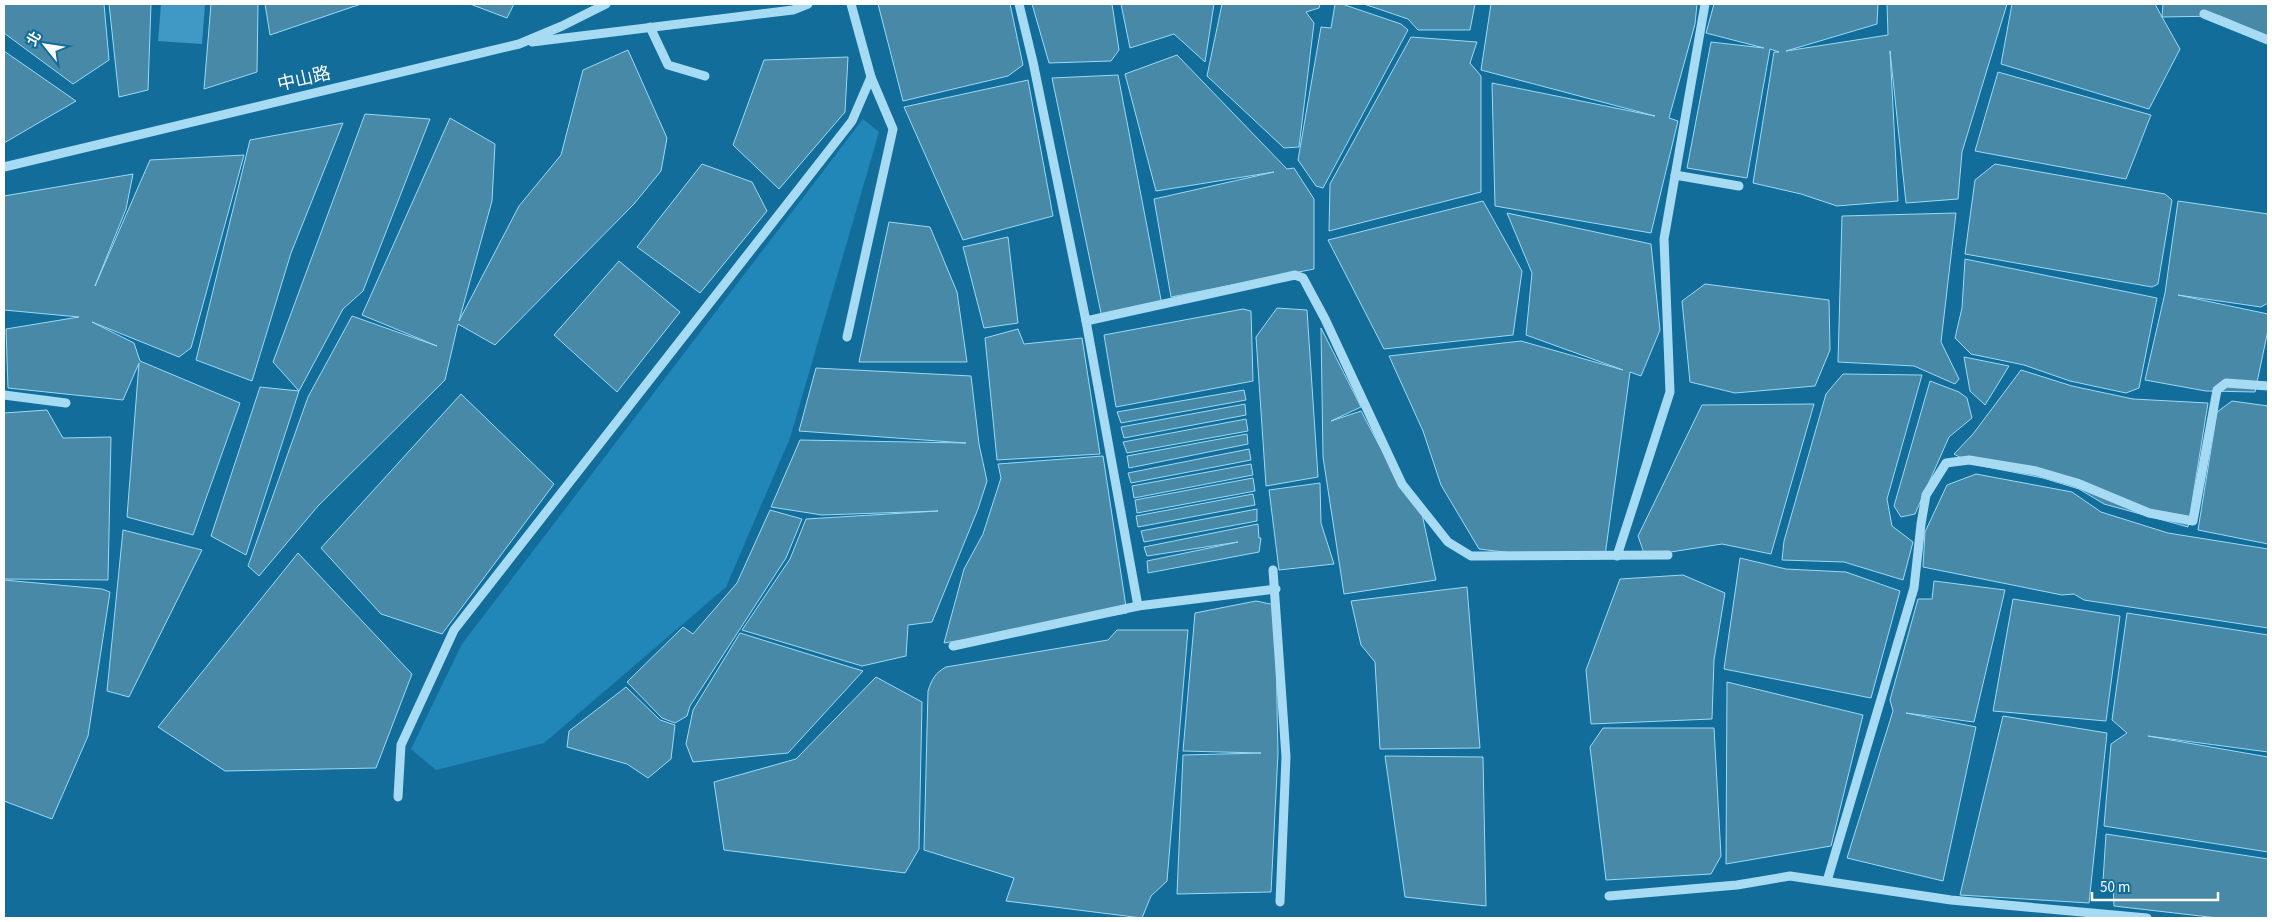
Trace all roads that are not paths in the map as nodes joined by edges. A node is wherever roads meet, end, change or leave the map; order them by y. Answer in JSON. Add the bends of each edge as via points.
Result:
{"nodes":[{"id":1,"x":606,"y":4,"type":"edge"},
{"id":2,"x":808,"y":4,"type":"edge"},
{"id":3,"x":851,"y":4,"type":"edge"},
{"id":4,"x":1019,"y":4,"type":"edge"},
{"id":5,"x":1706,"y":4,"type":"edge"},
{"id":6,"x":2204,"y":14,"type":"dead end"},
{"id":7,"x":650,"y":27,"type":"junction"},
{"id":8,"x":2268,"y":40,"type":"edge"},
{"id":9,"x":519,"y":44,"type":"junction"},
{"id":10,"x":705,"y":76,"type":"dead end"},
{"id":11,"x":871,"y":77,"type":"junction"},
{"id":12,"x":4,"y":167,"type":"edge"},
{"id":13,"x":1675,"y":175,"type":"junction"},
{"id":14,"x":1739,"y":186,"type":"dead end"},
{"id":15,"x":1086,"y":322,"type":"junction"},
{"id":16,"x":847,"y":337,"type":"dead end"},
{"id":17,"x":2268,"y":386,"type":"edge"},
{"id":18,"x":4,"y":395,"type":"edge"},
{"id":19,"x":66,"y":402,"type":"dead end"},
{"id":20,"x":1668,"y":555,"type":"dead end"},
{"id":21,"x":1617,"y":556,"type":"junction"},
{"id":22,"x":1273,"y":570,"type":"dead end"},
{"id":23,"x":1276,"y":589,"type":"junction"},
{"id":24,"x":1138,"y":606,"type":"junction"},
{"id":25,"x":953,"y":646,"type":"dead end"},
{"id":26,"x":398,"y":797,"type":"dead end"},
{"id":27,"x":1828,"y":882,"type":"junction"},
{"id":28,"x":1610,"y":896,"type":"dead end"},
{"id":29,"x":1280,"y":902,"type":"dead end"},
{"id":30,"x":2147,"y":918,"type":"edge"}],
"edges":[{"from":1,"to":9,"type":"street","name":"中山路"},
{"from":2,"to":7,"type":"street","via":[[792,10]]},
{"from":3,"to":11,"type":"street"},
{"from":4,"to":15,"type":"street","via":[[1034,62]]},
{"from":5,"to":13,"type":"street"},
{"from":6,"to":8,"type":"street"},
{"from":7,"to":9,"type":"street"},
{"from":7,"to":10,"type":"street","via":[[668,65]]},
{"from":9,"to":12,"type":"street","name":"中山路"},
{"from":11,"to":16,"type":"street","via":[[893,129]]},
{"from":11,"to":26,"type":"street","via":[[852,121],[454,630],[401,745]]},
{"from":13,"to":14,"type":"street"},
{"from":13,"to":21,"type":"street","via":[[1664,239],[1670,392]]},
{"from":15,"to":21,"type":"street","via":[[1295,275],[1303,278],[1402,484],[1448,542],[1471,556]]},
{"from":15,"to":24,"type":"street"},
{"from":17,"to":27,"type":"street","via":[[2226,383],[2217,390],[2193,520],[2149,512],[2077,483],[2036,471],[1969,460],[1946,464],[1926,495],[1914,588]]},
{"from":18,"to":19,"type":"street"},
{"from":20,"to":21,"type":"street"},
{"from":22,"to":23,"type":"street"},
{"from":23,"to":24,"type":"street"},
{"from":23,"to":29,"type":"street","via":[[1286,757]]},
{"from":24,"to":25,"type":"street"},
{"from":27,"to":28,"type":"street","via":[[1790,876]]},
{"from":27,"to":30,"type":"street","via":[[1951,900]]}]}
